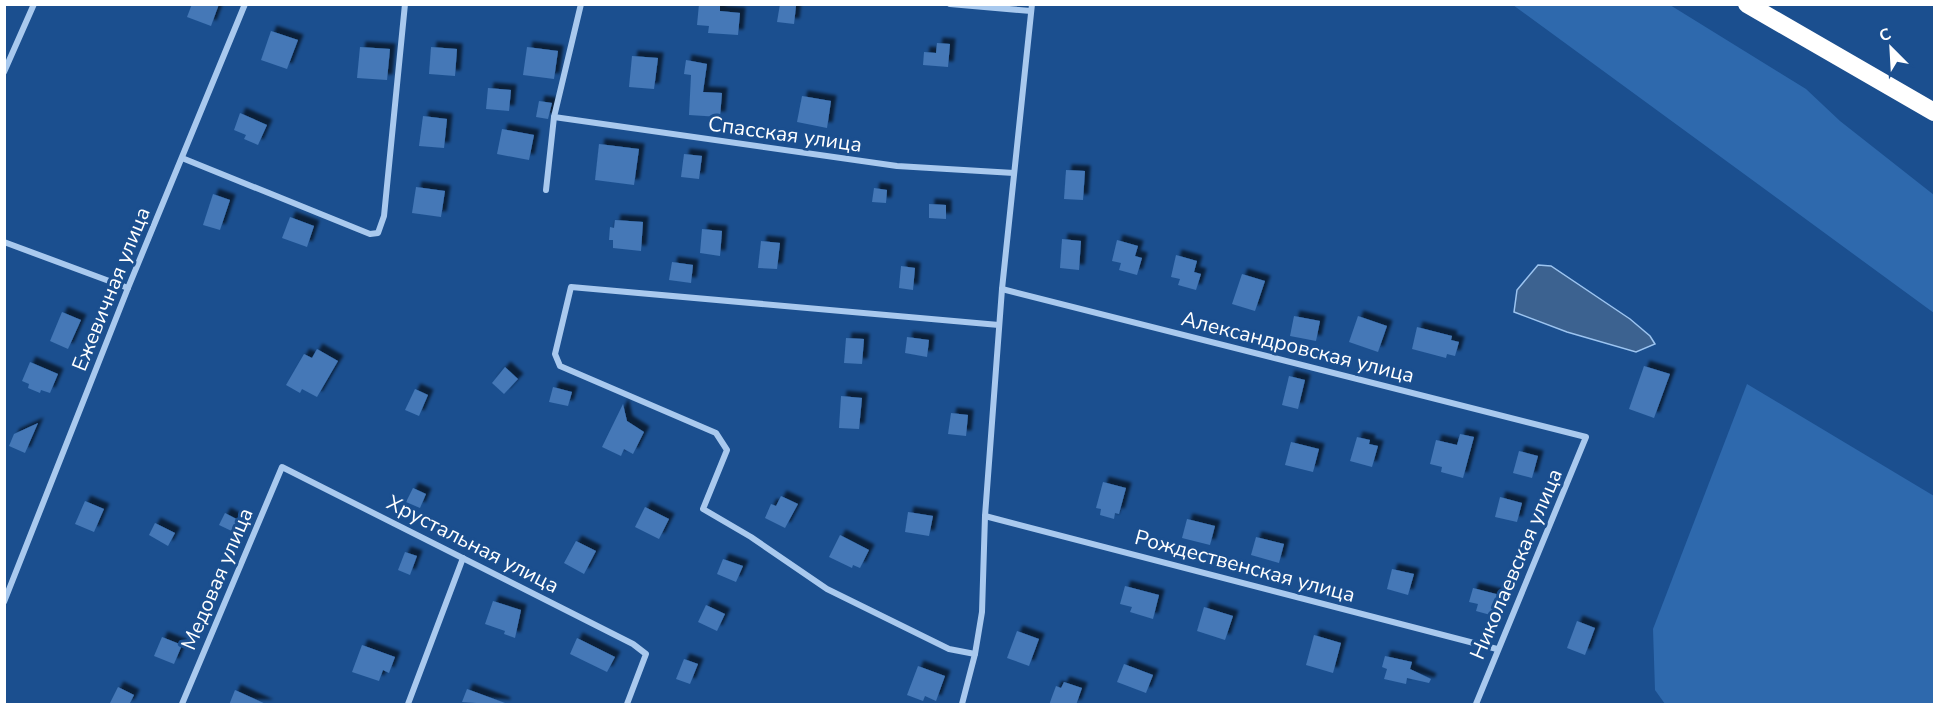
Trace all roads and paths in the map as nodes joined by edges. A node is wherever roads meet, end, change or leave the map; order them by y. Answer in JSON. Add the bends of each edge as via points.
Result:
{"nodes":[{"id":1,"x":34,"y":4,"type":"edge"},
{"id":2,"x":245,"y":4,"type":"edge"},
{"id":3,"x":405,"y":4,"type":"edge"},
{"id":4,"x":581,"y":4,"type":"edge"},
{"id":5,"x":950,"y":4,"type":"edge"},
{"id":6,"x":1747,"y":4,"type":"edge"},
{"id":7,"x":1032,"y":8,"type":"edge"},
{"id":8,"x":4,"y":72,"type":"edge"},
{"id":9,"x":1935,"y":112,"type":"edge"},
{"id":10,"x":554,"y":117,"type":"junction"},
{"id":11,"x":182,"y":158,"type":"junction"},
{"id":12,"x":1014,"y":172,"type":"junction"},
{"id":13,"x":546,"y":190,"type":"dead end"},
{"id":14,"x":4,"y":242,"type":"edge"},
{"id":15,"x":128,"y":288,"type":"junction"},
{"id":16,"x":1002,"y":290,"type":"junction"},
{"id":17,"x":999,"y":325,"type":"junction"},
{"id":18,"x":1586,"y":437,"type":"joint"},
{"id":19,"x":282,"y":467,"type":"joint"},
{"id":20,"x":985,"y":516,"type":"junction"},
{"id":21,"x":463,"y":558,"type":"junction"},
{"id":22,"x":4,"y":602,"type":"edge"},
{"id":23,"x":1497,"y":649,"type":"junction"},
{"id":24,"x":975,"y":654,"type":"junction"},
{"id":25,"x":182,"y":705,"type":"edge"},
{"id":26,"x":408,"y":705,"type":"edge"},
{"id":27,"x":627,"y":705,"type":"edge"},
{"id":28,"x":962,"y":705,"type":"edge"},
{"id":29,"x":1476,"y":705,"type":"edge"}],
"edges":[{"from":1,"to":8,"type":"street"},
{"from":2,"to":11,"type":"street","name":"Ежевичная улица"},
{"from":3,"to":11,"type":"street","via":[[384,216],[378,233],[370,234]]},
{"from":4,"to":10,"type":"street"},
{"from":5,"to":7,"type":"street"},
{"from":6,"to":9,"type":"highway"},
{"from":7,"to":12,"type":"street"},
{"from":10,"to":12,"type":"street","name":"Спасская улица","via":[[897,166]]},
{"from":10,"to":13,"type":"street"},
{"from":11,"to":15,"type":"street","name":"Ежевичная улица"},
{"from":12,"to":16,"type":"street"},
{"from":14,"to":15,"type":"street"},
{"from":15,"to":22,"type":"street","name":"Ежевичная улица"},
{"from":16,"to":17,"type":"street"},
{"from":16,"to":18,"type":"street","name":"Александровская улица"},
{"from":17,"to":20,"type":"street"},
{"from":17,"to":24,"type":"street","via":[[571,287],[555,354],[560,366],[716,433],[727,450],[703,509],[827,589],[949,649]]},
{"from":18,"to":23,"type":"street","name":"Николаевская улица"},
{"from":19,"to":21,"type":"street","name":"Хрустальная улица"},
{"from":19,"to":25,"type":"street","name":"Медовая улица"},
{"from":20,"to":23,"type":"street","name":"Рождественская улица"},
{"from":20,"to":24,"type":"street","via":[[982,612]]},
{"from":21,"to":26,"type":"street"},
{"from":21,"to":27,"type":"street","name":"Хрустальная улица","via":[[646,654]]},
{"from":23,"to":29,"type":"street","name":"Николаевская улица"},
{"from":24,"to":28,"type":"street"}]}
